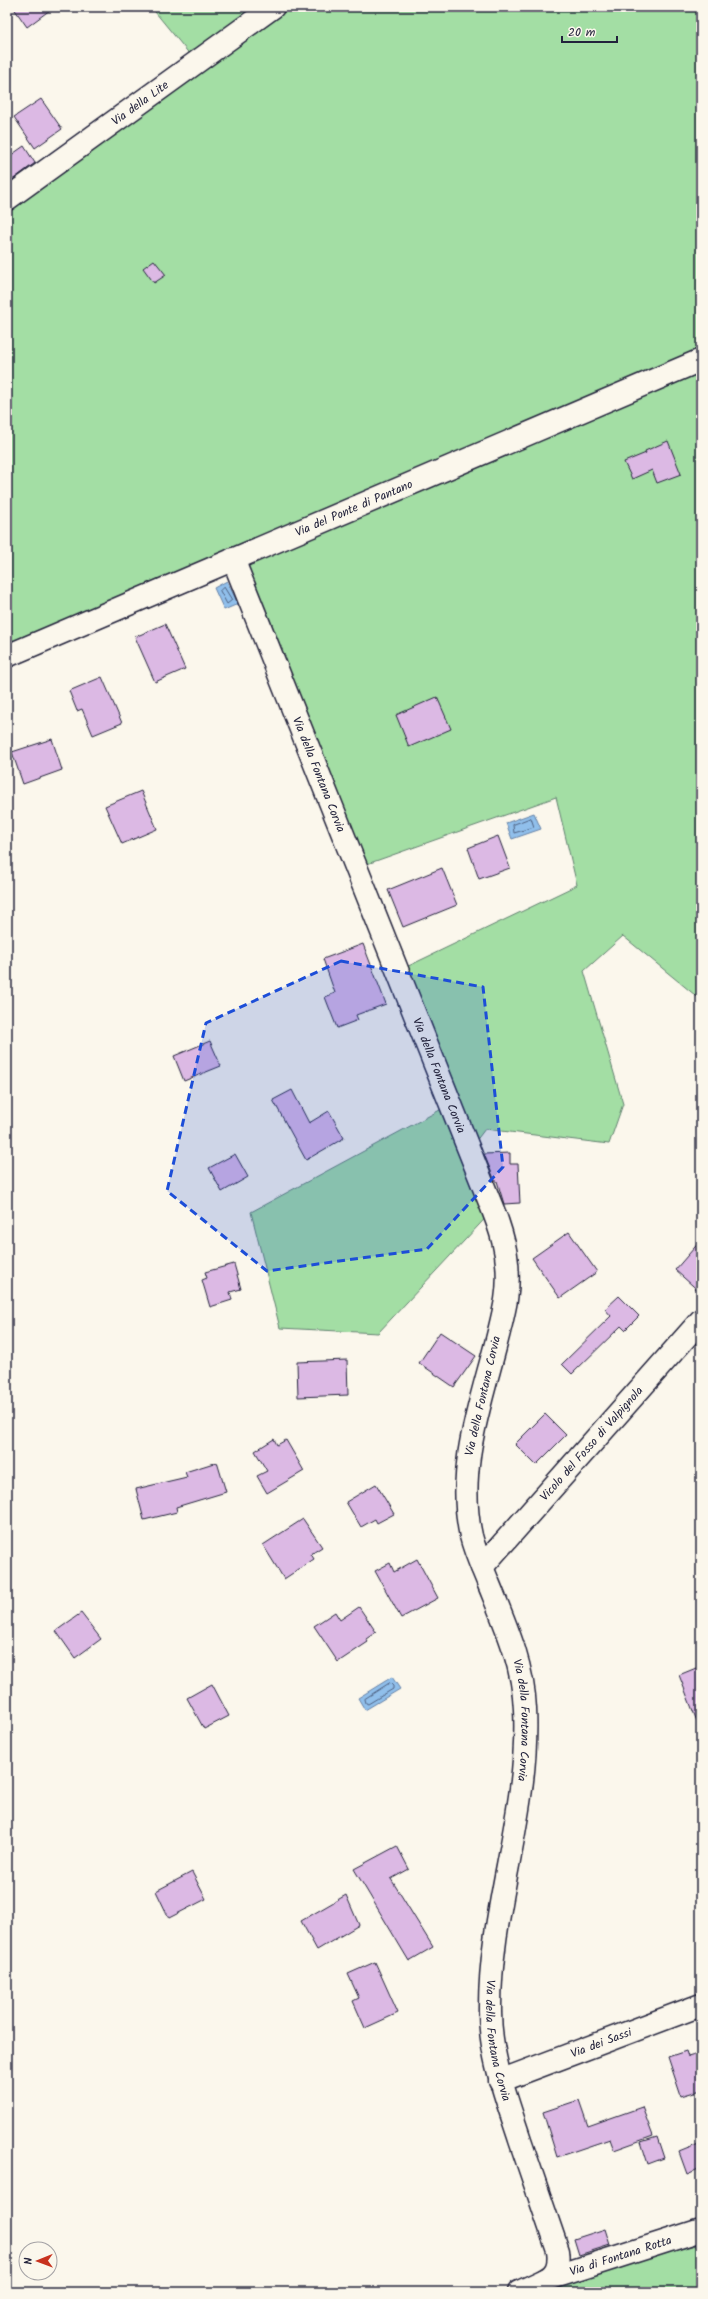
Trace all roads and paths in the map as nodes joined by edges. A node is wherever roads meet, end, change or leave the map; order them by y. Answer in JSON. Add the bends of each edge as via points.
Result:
{"nodes":[{"id":1,"x":273,"y":7,"type":"edge"},
{"id":2,"x":7,"y":199,"type":"edge"},
{"id":3,"x":701,"y":360,"type":"edge"},
{"id":4,"x":233,"y":559,"type":"junction"},
{"id":5,"x":7,"y":656,"type":"edge"},
{"id":6,"x":701,"y":1320,"type":"edge"},
{"id":7,"x":482,"y":1567,"type":"junction"},
{"id":8,"x":701,"y":2005,"type":"edge"},
{"id":9,"x":500,"y":2081,"type":"junction"},
{"id":10,"x":701,"y":2230,"type":"edge"},
{"id":11,"x":545,"y":2280,"type":"junction"},
{"id":12,"x":519,"y":2292,"type":"edge"}],
"edges":[{"from":1,"to":2,"type":"street","name":"Via della Lite"},
{"from":3,"to":4,"type":"street","name":"Via del Ponte di Pantano"},
{"from":4,"to":5,"type":"street","name":"Via del Ponte di Pantano"},
{"from":4,"to":7,"type":"street","name":"Via della Fontana Corvia","via":[[485,1190],[505,1246],[508,1278],[506,1300],[473,1431],[466,1475],[469,1524]]},
{"from":6,"to":7,"type":"street","name":"Vicolo del Fosso di Valpignola"},
{"from":7,"to":9,"type":"street","name":"Via della Fontana Corvia","via":[[517,1654],[525,1708],[522,1782],[490,1998],[493,2047]]},
{"from":8,"to":9,"type":"street","name":"Via dei Sassi"},
{"from":9,"to":11,"type":"street","name":"Via della Fontana Corvia","via":[[558,2251],[558,2268]]},
{"from":10,"to":11,"type":"street","name":"Via di Fontana Rotta"},
{"from":11,"to":12,"type":"street","name":"Via di Fontana Rotta"}]}
